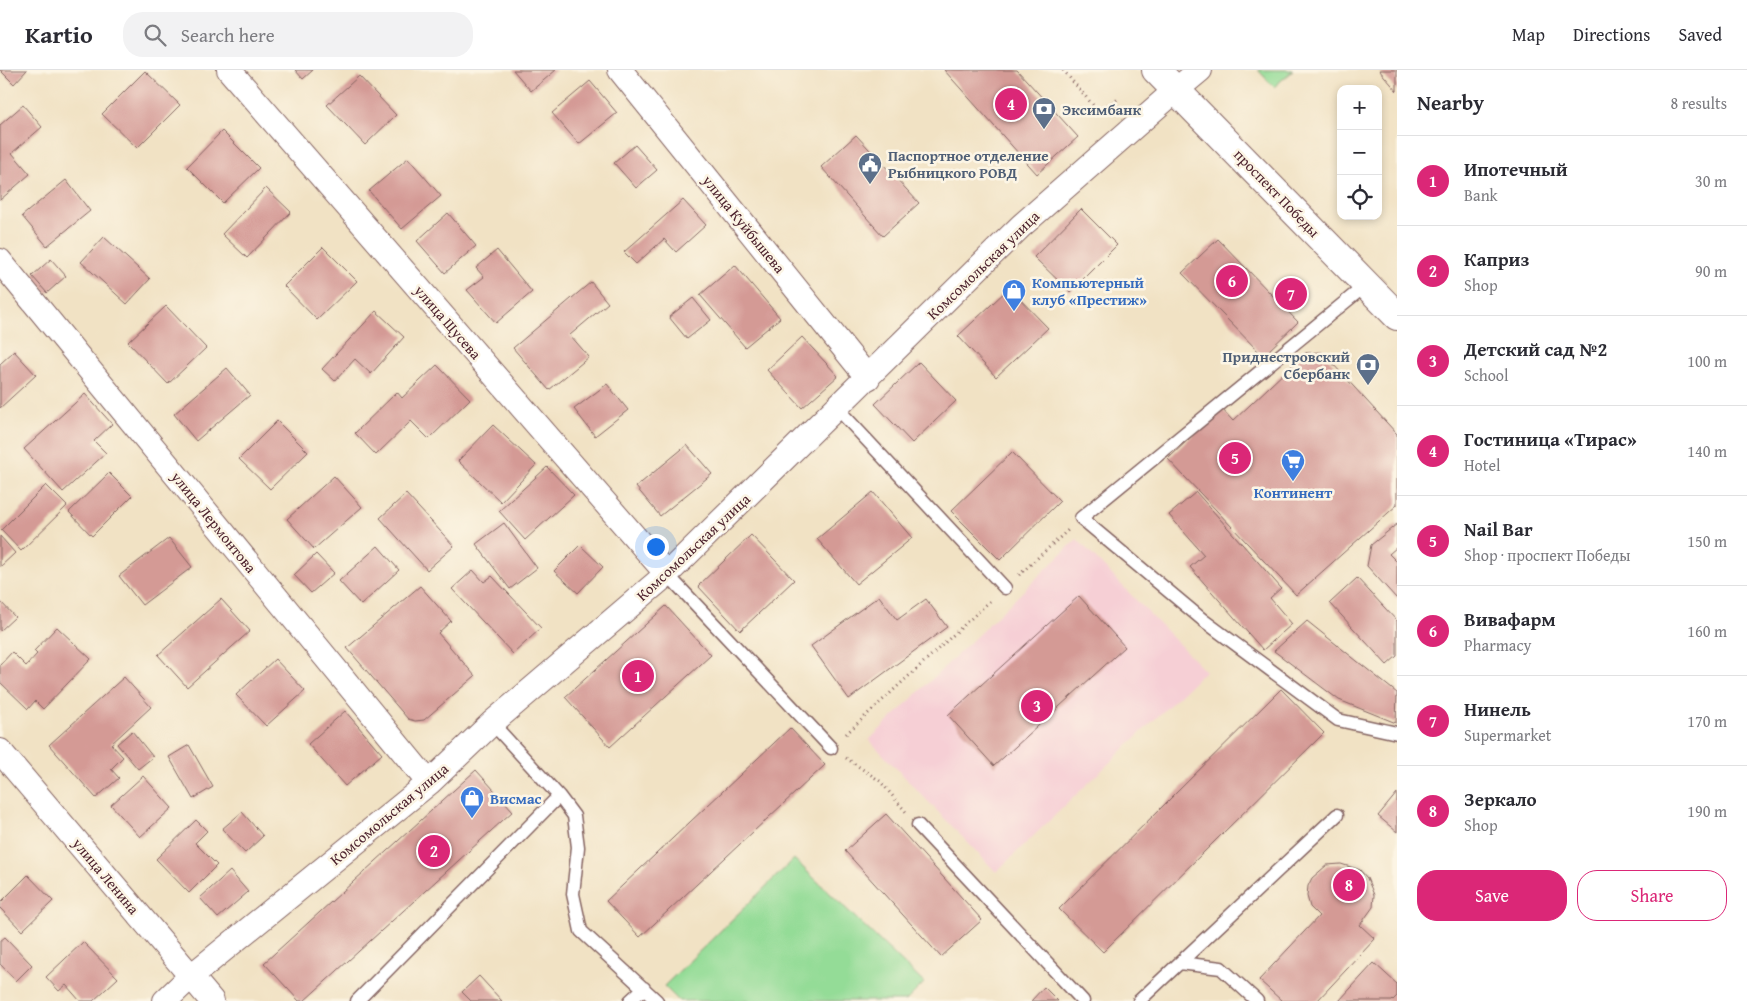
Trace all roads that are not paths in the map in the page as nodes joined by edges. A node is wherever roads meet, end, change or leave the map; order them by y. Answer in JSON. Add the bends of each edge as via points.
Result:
{"nodes":[{"id":1,"x":229,"y":70,"type":"edge"},
{"id":2,"x":620,"y":70,"type":"edge"},
{"id":3,"x":1156,"y":70,"type":"edge"},
{"id":4,"x":1200,"y":70,"type":"edge"},
{"id":5,"x":1176,"y":90,"type":"junction"},
{"id":6,"x":0,"y":261,"type":"edge"},
{"id":7,"x":1366,"y":284,"type":"junction"},
{"id":8,"x":1397,"y":316,"type":"edge"},
{"id":9,"x":868,"y":378,"type":"junction"},
{"id":10,"x":837,"y":408,"type":"junction"},
{"id":11,"x":667,"y":574,"type":"junction"},
{"id":12,"x":1005,"y":588,"type":"road end"},
{"id":13,"x":492,"y":723,"type":"junction"},
{"id":14,"x":1397,"y":733,"type":"edge"},
{"id":15,"x":831,"y":748,"type":"road end"},
{"id":16,"x":0,"y":751,"type":"edge"},
{"id":17,"x":429,"y":783,"type":"junction"},
{"id":18,"x":559,"y":796,"type":"junction"},
{"id":19,"x":1337,"y":815,"type":"dead end"},
{"id":20,"x":918,"y":825,"type":"road end"},
{"id":21,"x":1180,"y":963,"type":"junction"},
{"id":22,"x":190,"y":977,"type":"junction"},
{"id":23,"x":644,"y":988,"type":"junction"},
{"id":24,"x":165,"y":1001,"type":"edge"},
{"id":25,"x":212,"y":1001,"type":"edge"},
{"id":26,"x":357,"y":1001,"type":"edge"},
{"id":27,"x":630,"y":1001,"type":"edge"},
{"id":28,"x":657,"y":1001,"type":"edge"},
{"id":29,"x":1083,"y":1001,"type":"edge"},
{"id":30,"x":1139,"y":1001,"type":"edge"},
{"id":31,"x":1257,"y":1001,"type":"edge"}],
"edges":[{"from":1,"to":11,"type":"street","name":"улица Щусева"},
{"from":2,"to":9,"type":"street","name":"улица Куйбышева"},
{"from":3,"to":5,"type":"street","name":"проспект Победы"},
{"from":4,"to":5,"type":"street","name":"Комсомольская улица"},
{"from":5,"to":7,"type":"street","name":"проспект Победы"},
{"from":5,"to":9,"type":"street","name":"Комсомольская улица","via":[[1021,226]]},
{"from":6,"to":17,"type":"street","name":"улица Лермонтова"},
{"from":7,"to":8,"type":"street","name":"проспект Победы"},
{"from":7,"to":14,"type":"lane","via":[[1081,518],[1203,620],[1338,720]]},
{"from":9,"to":10,"type":"street","name":"Комсомольская улица"},
{"from":10,"to":11,"type":"street","name":"Комсомольская улица"},
{"from":10,"to":12,"type":"lane"},
{"from":11,"to":13,"type":"street","name":"Комсомольская улица"},
{"from":11,"to":15,"type":"lane"},
{"from":13,"to":17,"type":"street","name":"Комсомольская улица"},
{"from":13,"to":18,"type":"lane"},
{"from":16,"to":22,"type":"street","name":"улица Ленина"},
{"from":17,"to":22,"type":"street","name":"Комсомольская улица"},
{"from":18,"to":23,"type":"lane","via":[[574,816],[578,846],[573,894],[581,931]]},
{"from":18,"to":26,"type":"lane"},
{"from":19,"to":21,"type":"lane"},
{"from":20,"to":29,"type":"lane"},
{"from":21,"to":30,"type":"lane"},
{"from":21,"to":31,"type":"lane","via":[[1221,968]]},
{"from":22,"to":24,"type":"street","name":"Комсомольская улица"},
{"from":22,"to":25,"type":"street","name":"улица Ленина"},
{"from":23,"to":27,"type":"lane"},
{"from":23,"to":28,"type":"lane"}]}
